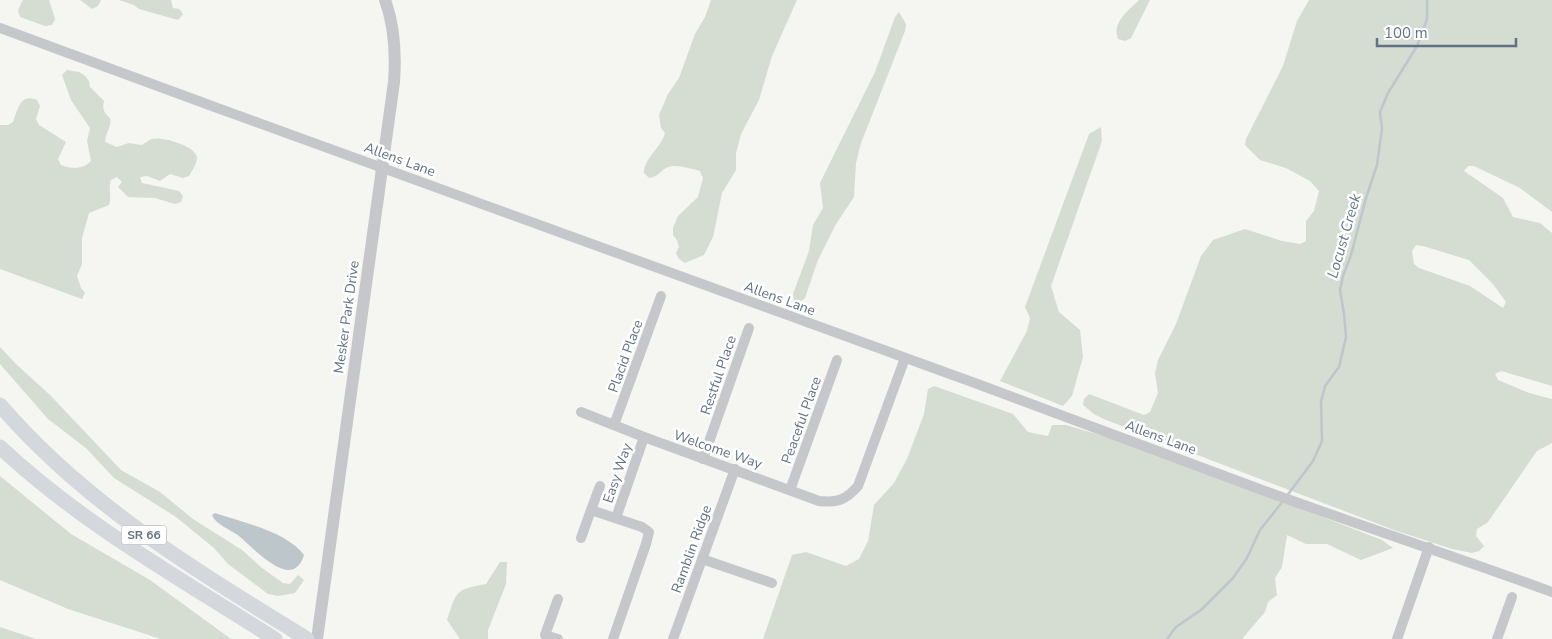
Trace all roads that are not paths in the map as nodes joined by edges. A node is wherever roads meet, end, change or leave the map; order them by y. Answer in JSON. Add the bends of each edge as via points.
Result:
{"nodes":[{"id":1,"x":385,"y":0,"type":"edge"},
{"id":2,"x":0,"y":28,"type":"edge"},
{"id":3,"x":382,"y":167,"type":"junction"},
{"id":4,"x":662,"y":296,"type":"dead end"},
{"id":5,"x":749,"y":328,"type":"dead end"},
{"id":6,"x":905,"y":358,"type":"junction"},
{"id":7,"x":837,"y":360,"type":"dead end"},
{"id":8,"x":0,"y":406,"type":"edge"},
{"id":9,"x":581,"y":412,"type":"dead end"},
{"id":10,"x":614,"y":425,"type":"junction"},
{"id":11,"x":644,"y":438,"type":"junction"},
{"id":12,"x":0,"y":447,"type":"edge"},
{"id":13,"x":703,"y":459,"type":"junction"},
{"id":14,"x":735,"y":469,"type":"junction"},
{"id":15,"x":600,"y":486,"type":"dead end"},
{"id":16,"x":790,"y":490,"type":"junction"},
{"id":17,"x":592,"y":510,"type":"junction"},
{"id":18,"x":616,"y":518,"type":"junction"},
{"id":19,"x":581,"y":538,"type":"dead end"},
{"id":20,"x":1429,"y":547,"type":"junction"},
{"id":21,"x":702,"y":559,"type":"junction"},
{"id":22,"x":772,"y":582,"type":"dead end"},
{"id":23,"x":1552,"y":592,"type":"edge"},
{"id":24,"x":1512,"y":597,"type":"dead end"},
{"id":25,"x":558,"y":599,"type":"dead end"},
{"id":26,"x":544,"y":637,"type":"edge"},
{"id":27,"x":275,"y":639,"type":"edge"},
{"id":28,"x":307,"y":639,"type":"edge"},
{"id":29,"x":317,"y":639,"type":"edge"},
{"id":30,"x":558,"y":639,"type":"edge"},
{"id":31,"x":614,"y":639,"type":"edge"},
{"id":32,"x":673,"y":639,"type":"edge"},
{"id":33,"x":1397,"y":639,"type":"edge"},
{"id":34,"x":1497,"y":639,"type":"edge"}],
"edges":[{"from":1,"to":3,"type":"street","name":"Mesker Park Drive","via":[[393,30],[395,64]]},
{"from":2,"to":3,"type":"street","name":"Allens Lane"},
{"from":3,"to":6,"type":"street","name":"Allens Lane"},
{"from":3,"to":29,"type":"street","name":"Mesker Park Drive"},
{"from":4,"to":10,"type":"street","name":"Placid Place"},
{"from":5,"to":13,"type":"street","name":"Restful Place"},
{"from":6,"to":16,"type":"street","name":"Welcome Way","via":[[858,486],[847,497],[830,502]]},
{"from":6,"to":20,"type":"street","name":"Allens Lane","via":[[1264,491]]},
{"from":7,"to":16,"type":"street","name":"Peaceful Place"},
{"from":8,"to":28,"type":"main road","number":"SR 66","via":[[54,461],[114,512],[187,564]]},
{"from":9,"to":10,"type":"street","name":"Welcome Way"},
{"from":10,"to":11,"type":"street","name":"Welcome Way"},
{"from":11,"to":13,"type":"street","name":"Welcome Way"},
{"from":11,"to":18,"type":"street","name":"Easy Way"},
{"from":12,"to":27,"type":"main road","number":"SR 66","via":[[48,490],[89,520]]},
{"from":13,"to":14,"type":"street","name":"Welcome Way"},
{"from":14,"to":16,"type":"street","name":"Welcome Way"},
{"from":14,"to":21,"type":"street","name":"Ramblin Ridge"},
{"from":15,"to":17,"type":"street"},
{"from":17,"to":18,"type":"street"},
{"from":17,"to":19,"type":"street"},
{"from":18,"to":31,"type":"street","via":[[649,532]]},
{"from":20,"to":23,"type":"street","name":"Allens Lane"},
{"from":20,"to":33,"type":"street"},
{"from":21,"to":22,"type":"street"},
{"from":21,"to":32,"type":"street","name":"Ramblin Ridge"},
{"from":24,"to":34,"type":"street"},
{"from":25,"to":26,"type":"street"},
{"from":26,"to":30,"type":"street"}]}
